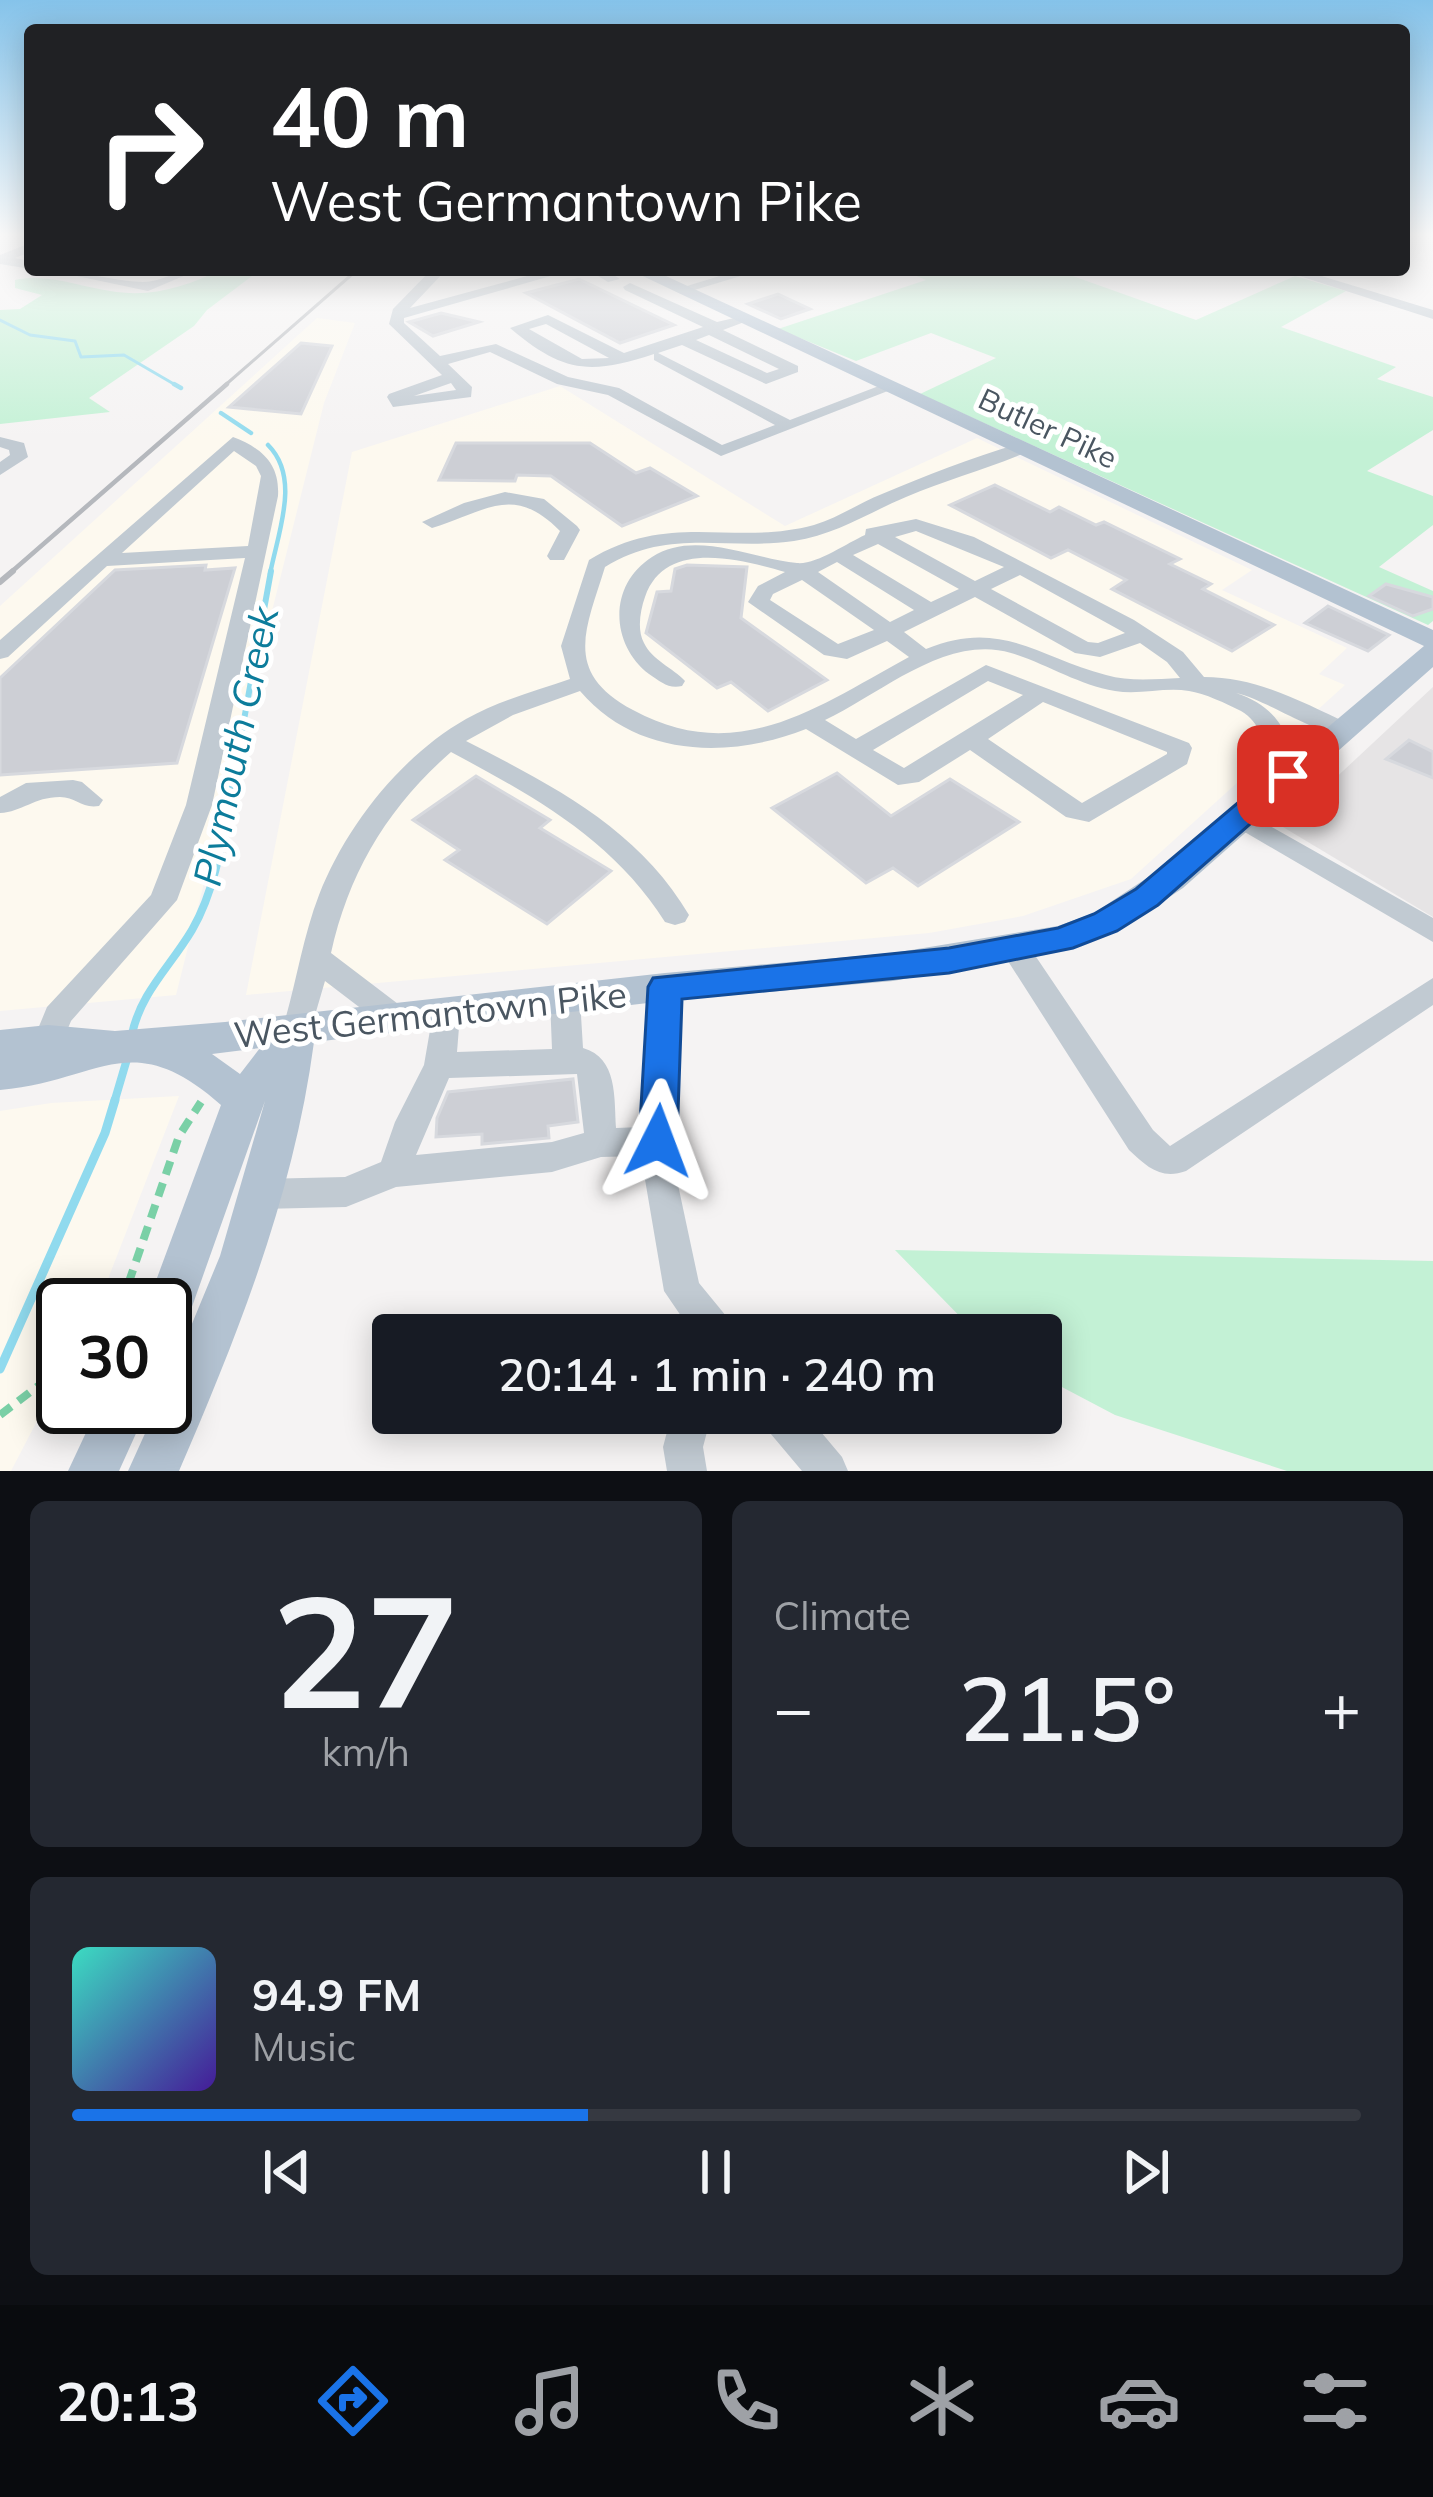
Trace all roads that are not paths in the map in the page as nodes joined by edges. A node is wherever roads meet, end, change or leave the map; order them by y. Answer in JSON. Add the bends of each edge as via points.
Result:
{"nodes":[{"id":1,"x":408,"y":306,"type":"edge"},
{"id":2,"x":434,"y":306,"type":"edge"},
{"id":3,"x":677,"y":306,"type":"edge"},
{"id":4,"x":715,"y":306,"type":"edge"},
{"id":5,"x":400,"y":315,"type":"junction"},
{"id":6,"x":742,"y":318,"type":"junction"},
{"id":7,"x":712,"y":328,"type":"junction"},
{"id":8,"x":680,"y":338,"type":"junction"},
{"id":9,"x":660,"y":357,"type":"dead end"},
{"id":10,"x":621,"y":358,"type":"junction"},
{"id":11,"x":436,"y":362,"type":"junction"},
{"id":12,"x":454,"y":377,"type":"dead end"},
{"id":13,"x":890,"y":387,"type":"junction"},
{"id":14,"x":789,"y":426,"type":"junction"},
{"id":15,"x":0,"y":442,"type":"edge"},
{"id":16,"x":1012,"y":444,"type":"junction"},
{"id":17,"x":0,"y":470,"type":"edge"},
{"id":18,"x":844,"y":518,"type":"junction"},
{"id":19,"x":432,"y":522,"type":"dead end"},
{"id":20,"x":881,"y":538,"type":"junction"},
{"id":21,"x":256,"y":551,"type":"junction"},
{"id":22,"x":556,"y":556,"type":"dead end"},
{"id":23,"x":841,"y":556,"type":"junction"},
{"id":24,"x":101,"y":560,"type":"junction"},
{"id":25,"x":1016,"y":568,"type":"junction"},
{"id":26,"x":802,"y":571,"type":"junction"},
{"id":27,"x":975,"y":588,"type":"junction"},
{"id":28,"x":930,"y":610,"type":"junction"},
{"id":29,"x":886,"y":633,"type":"junction"},
{"id":30,"x":1140,"y":635,"type":"junction"},
{"id":31,"x":1433,"y":640,"type":"edge"},
{"id":32,"x":0,"y":652,"type":"edge"},
{"id":33,"x":1433,"y":652,"type":"edge"},
{"id":34,"x":925,"y":658,"type":"junction"},
{"id":35,"x":674,"y":681,"type":"dead end"},
{"id":36,"x":581,"y":683,"type":"junction"},
{"id":37,"x":1201,"y":687,"type":"junction"},
{"id":38,"x":1040,"y":694,"type":"junction"},
{"id":39,"x":808,"y":720,"type":"junction"},
{"id":40,"x":1341,"y":729,"type":"junction"},
{"id":41,"x":970,"y":739,"type":"junction"},
{"id":42,"x":450,"y":742,"type":"junction"},
{"id":43,"x":856,"y":750,"type":"junction"},
{"id":44,"x":1288,"y":776,"type":"junction"},
{"id":45,"x":90,"y":800,"type":"dead end"},
{"id":46,"x":4,"y":806,"type":"dead end"},
{"id":47,"x":1240,"y":818,"type":"junction"},
{"id":48,"x":676,"y":916,"type":"dead end"},
{"id":49,"x":1433,"y":931,"type":"edge"},
{"id":50,"x":1016,"y":950,"type":"junction"},
{"id":51,"x":318,"y":959,"type":"junction"},
{"id":52,"x":665,"y":987,"type":"junction"},
{"id":53,"x":1433,"y":990,"type":"edge"},
{"id":54,"x":565,"y":999,"type":"junction"},
{"id":55,"x":446,"y":1015,"type":"junction"},
{"id":56,"x":395,"y":1018,"type":"junction"},
{"id":57,"x":297,"y":1030,"type":"junction"},
{"id":58,"x":48,"y":1041,"type":"junction"},
{"id":59,"x":0,"y":1046,"type":"edge"},
{"id":60,"x":133,"y":1046,"type":"junction"},
{"id":61,"x":568,"y":1058,"type":"junction"},
{"id":62,"x":440,"y":1065,"type":"junction"},
{"id":63,"x":0,"y":1074,"type":"edge"},
{"id":64,"x":243,"y":1100,"type":"junction"},
{"id":65,"x":658,"y":1141,"type":"junction"},
{"id":66,"x":601,"y":1143,"type":"junction"},
{"id":67,"x":394,"y":1172,"type":"junction"},
{"id":68,"x":261,"y":1194,"type":"junction"},
{"id":69,"x":179,"y":1278,"type":"edge"},
{"id":70,"x":701,"y":1314,"type":"edge"},
{"id":71,"x":111,"y":1434,"type":"edge"},
{"id":72,"x":686,"y":1434,"type":"edge"},
{"id":73,"x":797,"y":1434,"type":"edge"},
{"id":74,"x":93,"y":1471,"type":"edge"},
{"id":75,"x":153,"y":1471,"type":"edge"},
{"id":76,"x":687,"y":1471,"type":"edge"},
{"id":77,"x":828,"y":1471,"type":"edge"}],
"edges":[{"from":1,"to":5,"type":"street"},
{"from":2,"to":5,"type":"street"},
{"from":3,"to":7,"type":"street"},
{"from":4,"to":6,"type":"main road","name":"Butler Pike"},
{"from":5,"to":11,"type":"street","via":[[395,324]]},
{"from":6,"to":7,"type":"street"},
{"from":6,"to":13,"type":"main road","name":"Butler Pike"},
{"from":7,"to":8,"type":"street"},
{"from":7,"to":8,"type":"street","via":[[792,369],[766,379]]},
{"from":8,"to":10,"type":"street"},
{"from":9,"to":14,"type":"street"},
{"from":10,"to":10,"type":"street","via":[[580,364],[517,328],[548,319]]},
{"from":11,"to":12,"type":"street"},
{"from":11,"to":14,"type":"street","via":[[491,347],[563,381],[613,391],[721,451]]},
{"from":13,"to":14,"type":"street"},
{"from":13,"to":16,"type":"main road","name":"Butler Pike"},
{"from":15,"to":17,"type":"street","via":[[18,447],[19,457]]},
{"from":16,"to":18,"type":"street","via":[[980,467]]},
{"from":16,"to":31,"type":"main road","name":"Butler Pike"},
{"from":18,"to":20,"type":"street"},
{"from":18,"to":36,"type":"street","via":[[780,537],[660,535],[612,551],[596,563],[568,655]]},
{"from":19,"to":22,"type":"street","via":[[521,495],[570,530]]},
{"from":20,"to":23,"type":"street"},
{"from":20,"to":25,"type":"street","via":[[906,526],[938,527]]},
{"from":20,"to":27,"type":"street"},
{"from":21,"to":24,"type":"street"},
{"from":21,"to":24,"type":"street","via":[[270,476],[233,442]]},
{"from":21,"to":58,"type":"street","via":[[180,864],[163,900],[58,1015]]},
{"from":23,"to":26,"type":"street"},
{"from":23,"to":28,"type":"street"},
{"from":24,"to":32,"type":"street"},
{"from":25,"to":27,"type":"street"},
{"from":25,"to":30,"type":"street"},
{"from":26,"to":29,"type":"street"},
{"from":26,"to":29,"type":"street","via":[[765,590],[759,602],[836,652]]},
{"from":26,"to":35,"type":"street","via":[[745,558],[677,555],[656,562],[640,586],[630,636]]},
{"from":27,"to":28,"type":"street"},
{"from":27,"to":30,"type":"street","via":[[1083,648]]},
{"from":28,"to":29,"type":"street"},
{"from":29,"to":34,"type":"street"},
{"from":30,"to":37,"type":"street"},
{"from":33,"to":40,"type":"main road","name":"West Germantown Pike"},
{"from":34,"to":37,"type":"street","via":[[981,642],[1103,682]]},
{"from":34,"to":39,"type":"street"},
{"from":36,"to":39,"type":"street","via":[[644,729],[692,742],[756,741]]},
{"from":36,"to":42,"type":"street","via":[[518,704]]},
{"from":37,"to":40,"type":"street","via":[[1247,688]]},
{"from":37,"to":44,"type":"street","via":[[1263,716]]},
{"from":38,"to":41,"type":"street"},
{"from":38,"to":41,"type":"street","via":[[1180,748],[1178,758],[1089,813]]},
{"from":38,"to":43,"type":"street","via":[[986,672]]},
{"from":39,"to":43,"type":"street"},
{"from":40,"to":44,"type":"main road","name":"West Germantown Pike"},
{"from":41,"to":43,"type":"street","via":[[910,776],[898,777]]},
{"from":42,"to":48,"type":"street","via":[[584,816],[663,892]]},
{"from":42,"to":51,"type":"street","via":[[392,798],[358,848],[324,921]]},
{"from":44,"to":47,"type":"main road","name":"West Germantown Pike"},
{"from":45,"to":46,"type":"street","via":[[73,788],[26,791]]},
{"from":47,"to":49,"type":"street"},
{"from":47,"to":50,"type":"main road","name":"West Germantown Pike","via":[[1106,922]]},
{"from":50,"to":52,"type":"main road","name":"West Germantown Pike"},
{"from":50,"to":53,"type":"street","via":[[1141,1140],[1174,1161]]},
{"from":51,"to":56,"type":"street"},
{"from":51,"to":57,"type":"street"},
{"from":52,"to":54,"type":"main road","name":"West Germantown Pike"},
{"from":52,"to":65,"type":"street"},
{"from":54,"to":55,"type":"main road","name":"West Germantown Pike"},
{"from":54,"to":61,"type":"street"},
{"from":55,"to":56,"type":"main road","name":"West Germantown Pike"},
{"from":55,"to":62,"type":"street"},
{"from":56,"to":57,"type":"main road","name":"West Germantown Pike"},
{"from":57,"to":60,"type":"main road","name":"West Germantown Pike"},
{"from":57,"to":64,"type":"main road"},
{"from":57,"to":68,"type":"main road","via":[[290,1096]]},
{"from":58,"to":59,"type":"main road","name":"West Germantown Pike"},
{"from":58,"to":60,"type":"main road","name":"West Germantown Pike"},
{"from":60,"to":63,"type":"main road","name":"West Germantown Pike"},
{"from":60,"to":64,"type":"main road","via":[[207,1070]]},
{"from":61,"to":62,"type":"street"},
{"from":61,"to":66,"type":"street","via":[[596,1075]]},
{"from":62,"to":67,"type":"street"},
{"from":64,"to":69,"type":"main road"},
{"from":65,"to":66,"type":"street"},
{"from":65,"to":70,"type":"street","via":[[682,1291]]},
{"from":66,"to":67,"type":"street","via":[[552,1157]]},
{"from":67,"to":68,"type":"street","via":[[346,1192]]},
{"from":68,"to":75,"type":"main road","via":[[239,1267]]},
{"from":71,"to":74,"type":"main road"},
{"from":72,"to":76,"type":"street"},
{"from":73,"to":77,"type":"street"}]}
